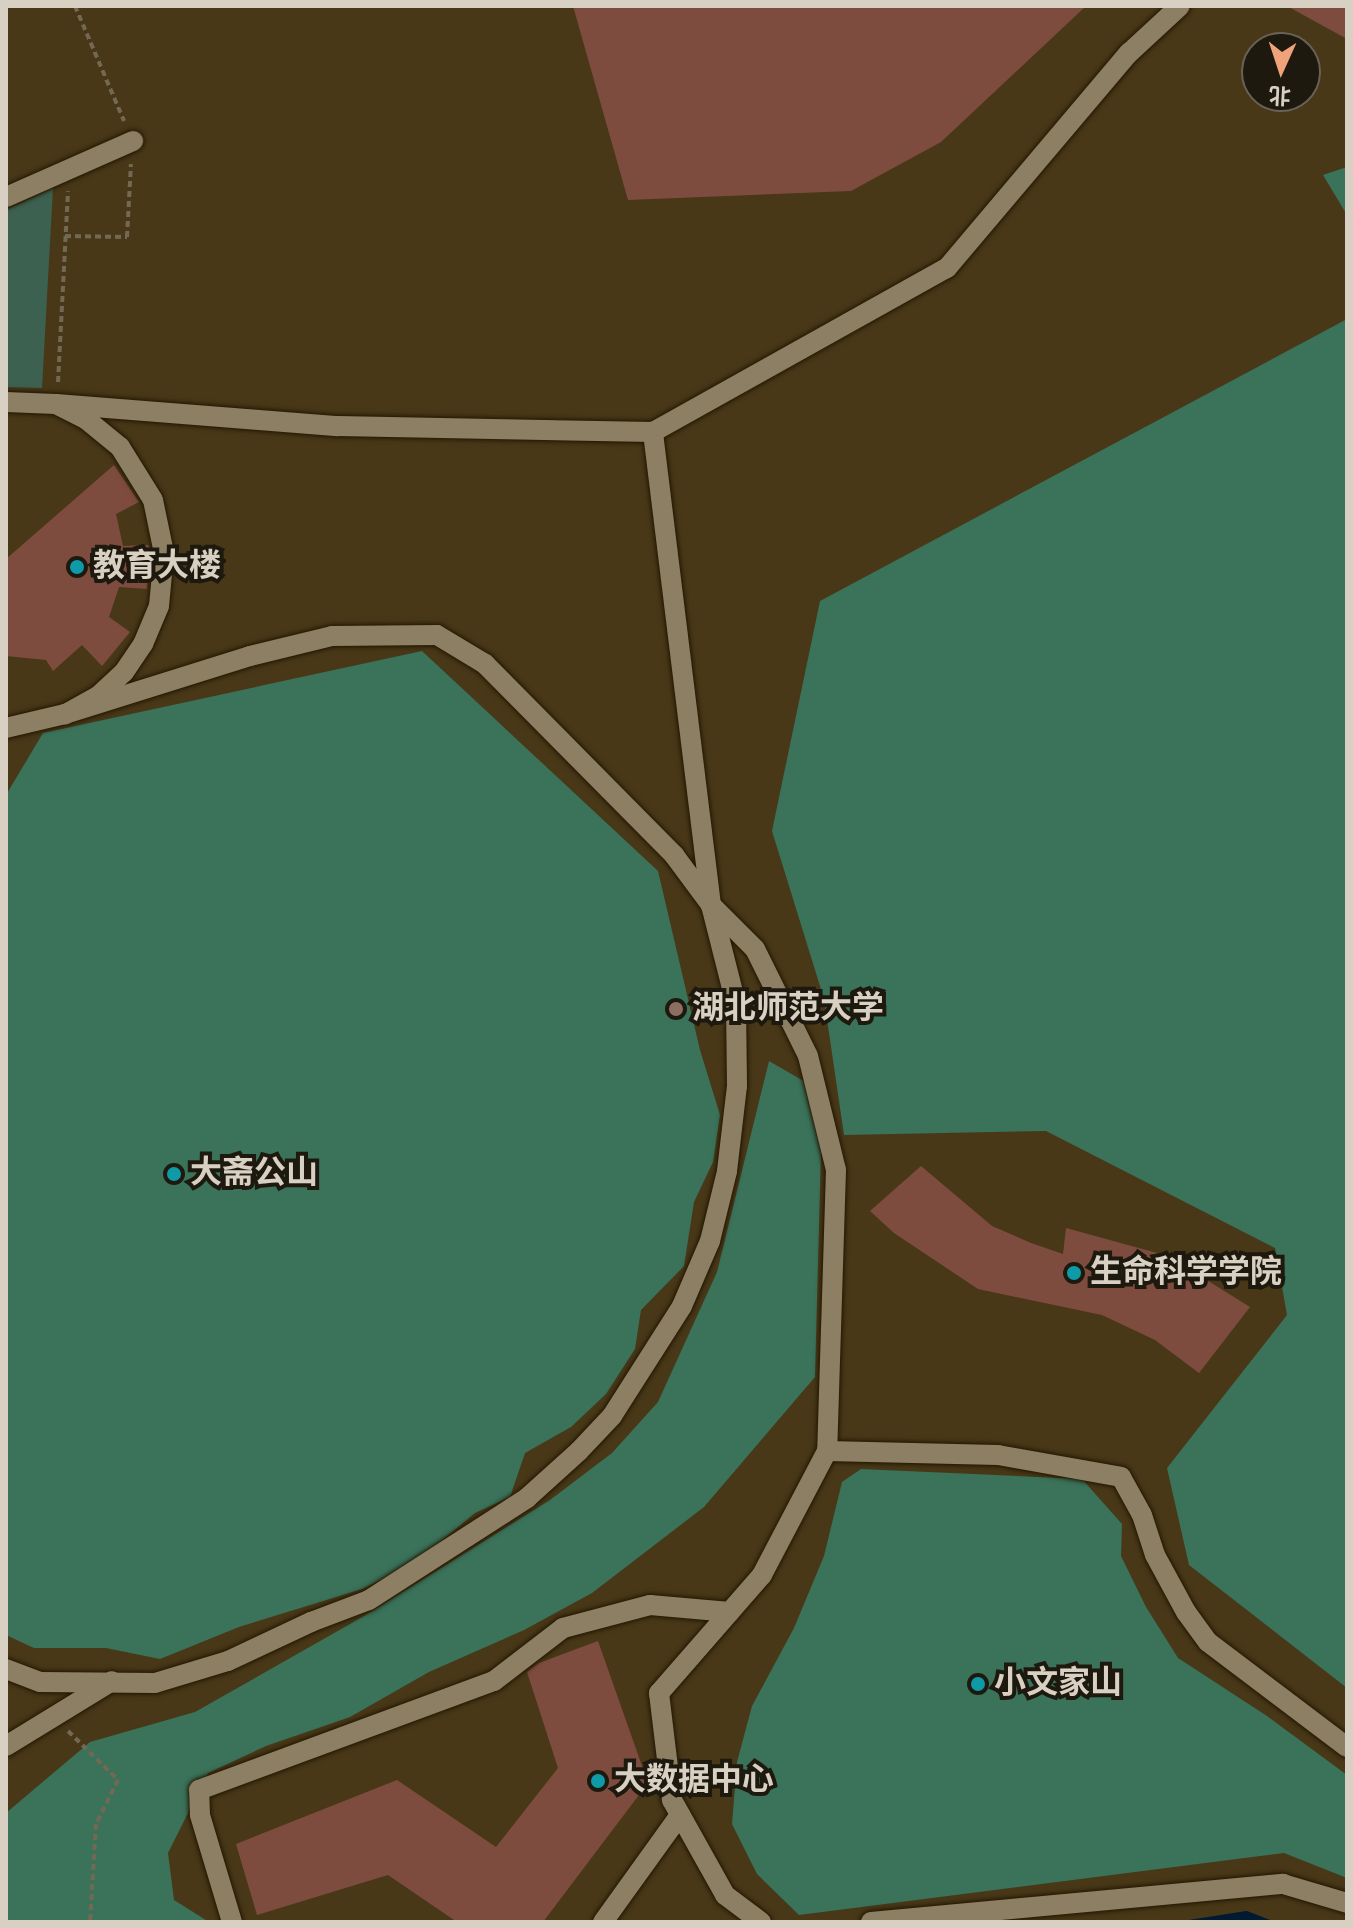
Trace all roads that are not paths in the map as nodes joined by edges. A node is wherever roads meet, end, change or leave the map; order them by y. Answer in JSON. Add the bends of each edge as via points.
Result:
{"nodes":[{"id":1,"x":1180,"y":6,"type":"edge"},
{"id":2,"x":133,"y":141,"type":"road end"},
{"id":3,"x":6,"y":197,"type":"edge"},
{"id":4,"x":6,"y":402,"type":"edge"},
{"id":5,"x":56,"y":404,"type":"junction"},
{"id":6,"x":653,"y":432,"type":"junction"},
{"id":7,"x":65,"y":714,"type":"junction"},
{"id":8,"x":6,"y":728,"type":"edge"},
{"id":9,"x":711,"y":905,"type":"junction"},
{"id":10,"x":827,"y":1451,"type":"junction"},
{"id":11,"x":730,"y":1612,"type":"junction"},
{"id":12,"x":6,"y":1669,"type":"edge"},
{"id":13,"x":112,"y":1681,"type":"junction"},
{"id":14,"x":6,"y":1746,"type":"edge"},
{"id":15,"x":1347,"y":1747,"type":"edge"},
{"id":16,"x":680,"y":1815,"type":"junction"},
{"id":17,"x":1347,"y":1903,"type":"edge"},
{"id":18,"x":232,"y":1922,"type":"edge"},
{"id":19,"x":603,"y":1922,"type":"edge"},
{"id":20,"x":761,"y":1922,"type":"edge"},
{"id":21,"x":871,"y":1922,"type":"edge"}],
"edges":[{"from":1,"to":6,"type":"street","via":[[1129,53],[947,268]]},
{"from":2,"to":3,"type":"street"},
{"from":4,"to":5,"type":"street"},
{"from":5,"to":6,"type":"street","via":[[338,426]]},
{"from":5,"to":7,"type":"street","via":[[87,420],[127,457],[153,500],[164,553],[159,606],[143,644],[98,696]]},
{"from":6,"to":9,"type":"street"},
{"from":7,"to":8,"type":"street"},
{"from":7,"to":9,"type":"street","via":[[332,636],[437,635],[485,664],[674,855]]},
{"from":9,"to":10,"type":"street","via":[[755,949],[808,1056],[836,1170]]},
{"from":9,"to":13,"type":"street","via":[[736,1004],[737,1086],[727,1171],[710,1241],[682,1306],[612,1416],[527,1498],[369,1600],[228,1661],[155,1683]]},
{"from":10,"to":11,"type":"street","via":[[762,1575]]},
{"from":10,"to":15,"type":"street","via":[[998,1455],[1121,1477],[1142,1515],[1155,1555],[1208,1642]]},
{"from":11,"to":16,"type":"street","via":[[659,1693],[672,1800]]},
{"from":11,"to":18,"type":"street","via":[[650,1605],[563,1628],[494,1681],[199,1790],[200,1815]]},
{"from":12,"to":13,"type":"street","via":[[40,1682]]},
{"from":13,"to":14,"type":"street"},
{"from":16,"to":19,"type":"street"},
{"from":16,"to":20,"type":"street","via":[[725,1895]]},
{"from":17,"to":21,"type":"street","via":[[1283,1884]]}]}
